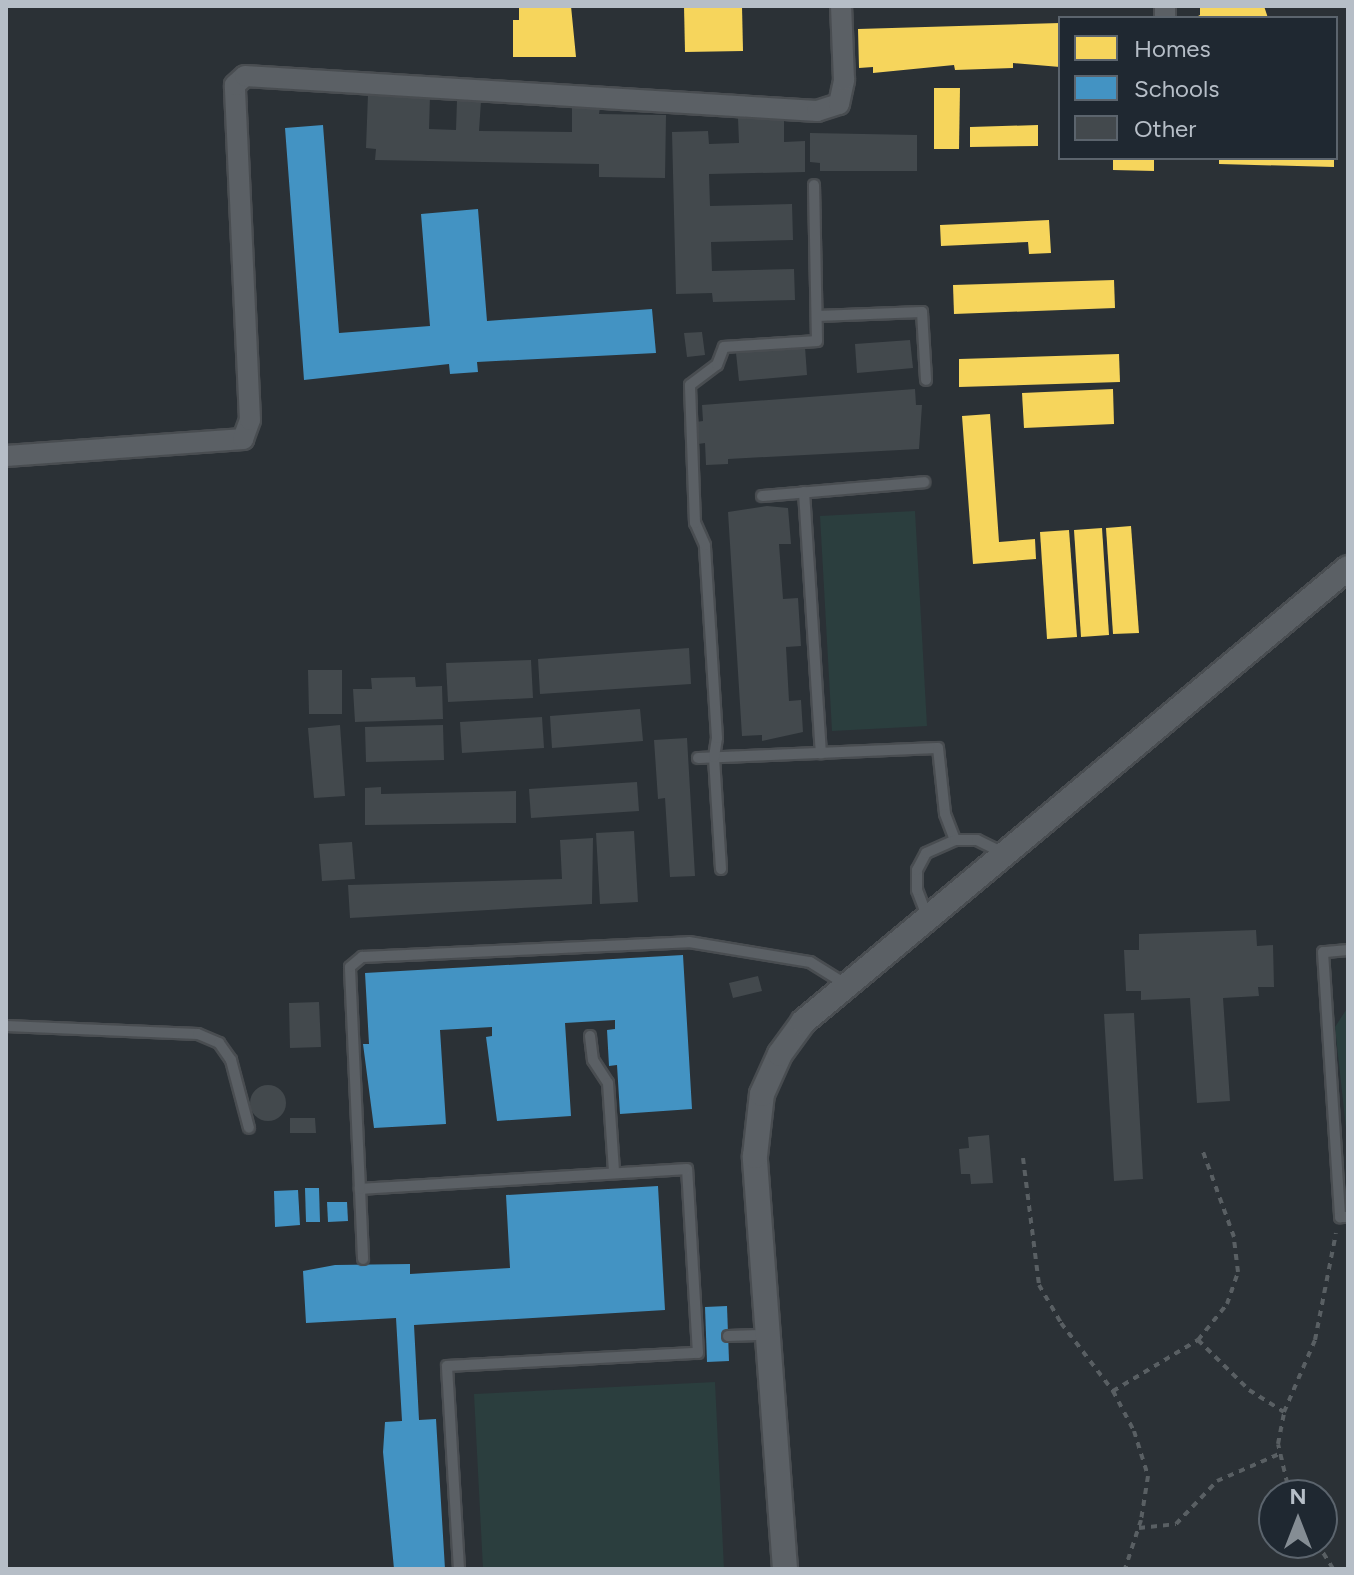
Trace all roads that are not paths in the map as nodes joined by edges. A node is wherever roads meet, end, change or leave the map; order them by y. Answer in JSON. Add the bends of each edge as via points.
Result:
{"nodes":[{"id":1,"x":841,"y":6,"type":"edge"},
{"id":2,"x":814,"y":185,"type":"dead end"},
{"id":3,"x":817,"y":316,"type":"junction"},
{"id":4,"x":926,"y":380,"type":"dead end"},
{"id":5,"x":6,"y":456,"type":"edge"},
{"id":6,"x":924,"y":482,"type":"dead end"},
{"id":7,"x":804,"y":492,"type":"junction"},
{"id":8,"x":762,"y":496,"type":"dead end"},
{"id":9,"x":1348,"y":568,"type":"edge"},
{"id":10,"x":821,"y":753,"type":"junction"},
{"id":11,"x":714,"y":757,"type":"junction"},
{"id":12,"x":698,"y":758,"type":"dead end"},
{"id":13,"x":955,"y":840,"type":"junction"},
{"id":14,"x":1006,"y":853,"type":"junction"},
{"id":15,"x":721,"y":869,"type":"dead end"},
{"id":16,"x":928,"y":918,"type":"junction"},
{"id":17,"x":1348,"y":950,"type":"edge"},
{"id":18,"x":847,"y":985,"type":"junction"},
{"id":19,"x":6,"y":1026,"type":"edge"},
{"id":20,"x":590,"y":1036,"type":"dead end"},
{"id":21,"x":249,"y":1128,"type":"dead end"},
{"id":22,"x":614,"y":1171,"type":"junction"},
{"id":23,"x":360,"y":1189,"type":"junction"},
{"id":24,"x":1344,"y":1217,"type":"edge"},
{"id":25,"x":363,"y":1259,"type":"dead end"},
{"id":26,"x":768,"y":1334,"type":"junction"},
{"id":27,"x":728,"y":1336,"type":"dead end"},
{"id":28,"x":459,"y":1569,"type":"edge"},
{"id":29,"x":785,"y":1569,"type":"edge"}],
"edges":[{"from":1,"to":5,"type":"street","via":[[844,80],[839,104],[817,111],[245,76],[235,85],[250,420],[243,439]]},
{"from":2,"to":3,"type":"lane"},
{"from":3,"to":4,"type":"lane","via":[[922,312]]},
{"from":3,"to":11,"type":"lane","via":[[817,341],[724,347],[717,365],[690,385],[695,523],[705,545],[707,575]]},
{"from":6,"to":7,"type":"lane"},
{"from":7,"to":8,"type":"lane"},
{"from":7,"to":10,"type":"lane"},
{"from":9,"to":14,"type":"street"},
{"from":10,"to":11,"type":"lane"},
{"from":10,"to":13,"type":"lane","via":[[938,748],[945,814]]},
{"from":11,"to":12,"type":"lane"},
{"from":11,"to":15,"type":"lane"},
{"from":13,"to":14,"type":"lane","via":[[977,840]]},
{"from":13,"to":16,"type":"lane","via":[[926,853],[917,870],[917,890]]},
{"from":14,"to":16,"type":"street"},
{"from":16,"to":18,"type":"street"},
{"from":17,"to":24,"type":"lane","via":[[1323,952]]},
{"from":18,"to":23,"type":"lane","via":[[810,962],[740,946],[689,942],[362,957],[350,967]]},
{"from":18,"to":26,"type":"street","via":[[803,1022],[780,1054],[762,1094],[755,1156]]},
{"from":19,"to":21,"type":"lane","via":[[198,1034],[219,1043],[231,1060]]},
{"from":20,"to":22,"type":"lane","via":[[593,1060],[608,1083]]},
{"from":22,"to":23,"type":"lane"},
{"from":22,"to":28,"type":"lane","via":[[687,1169],[698,1353],[447,1366]]},
{"from":23,"to":25,"type":"lane"},
{"from":26,"to":27,"type":"lane"},
{"from":26,"to":29,"type":"street"}]}
